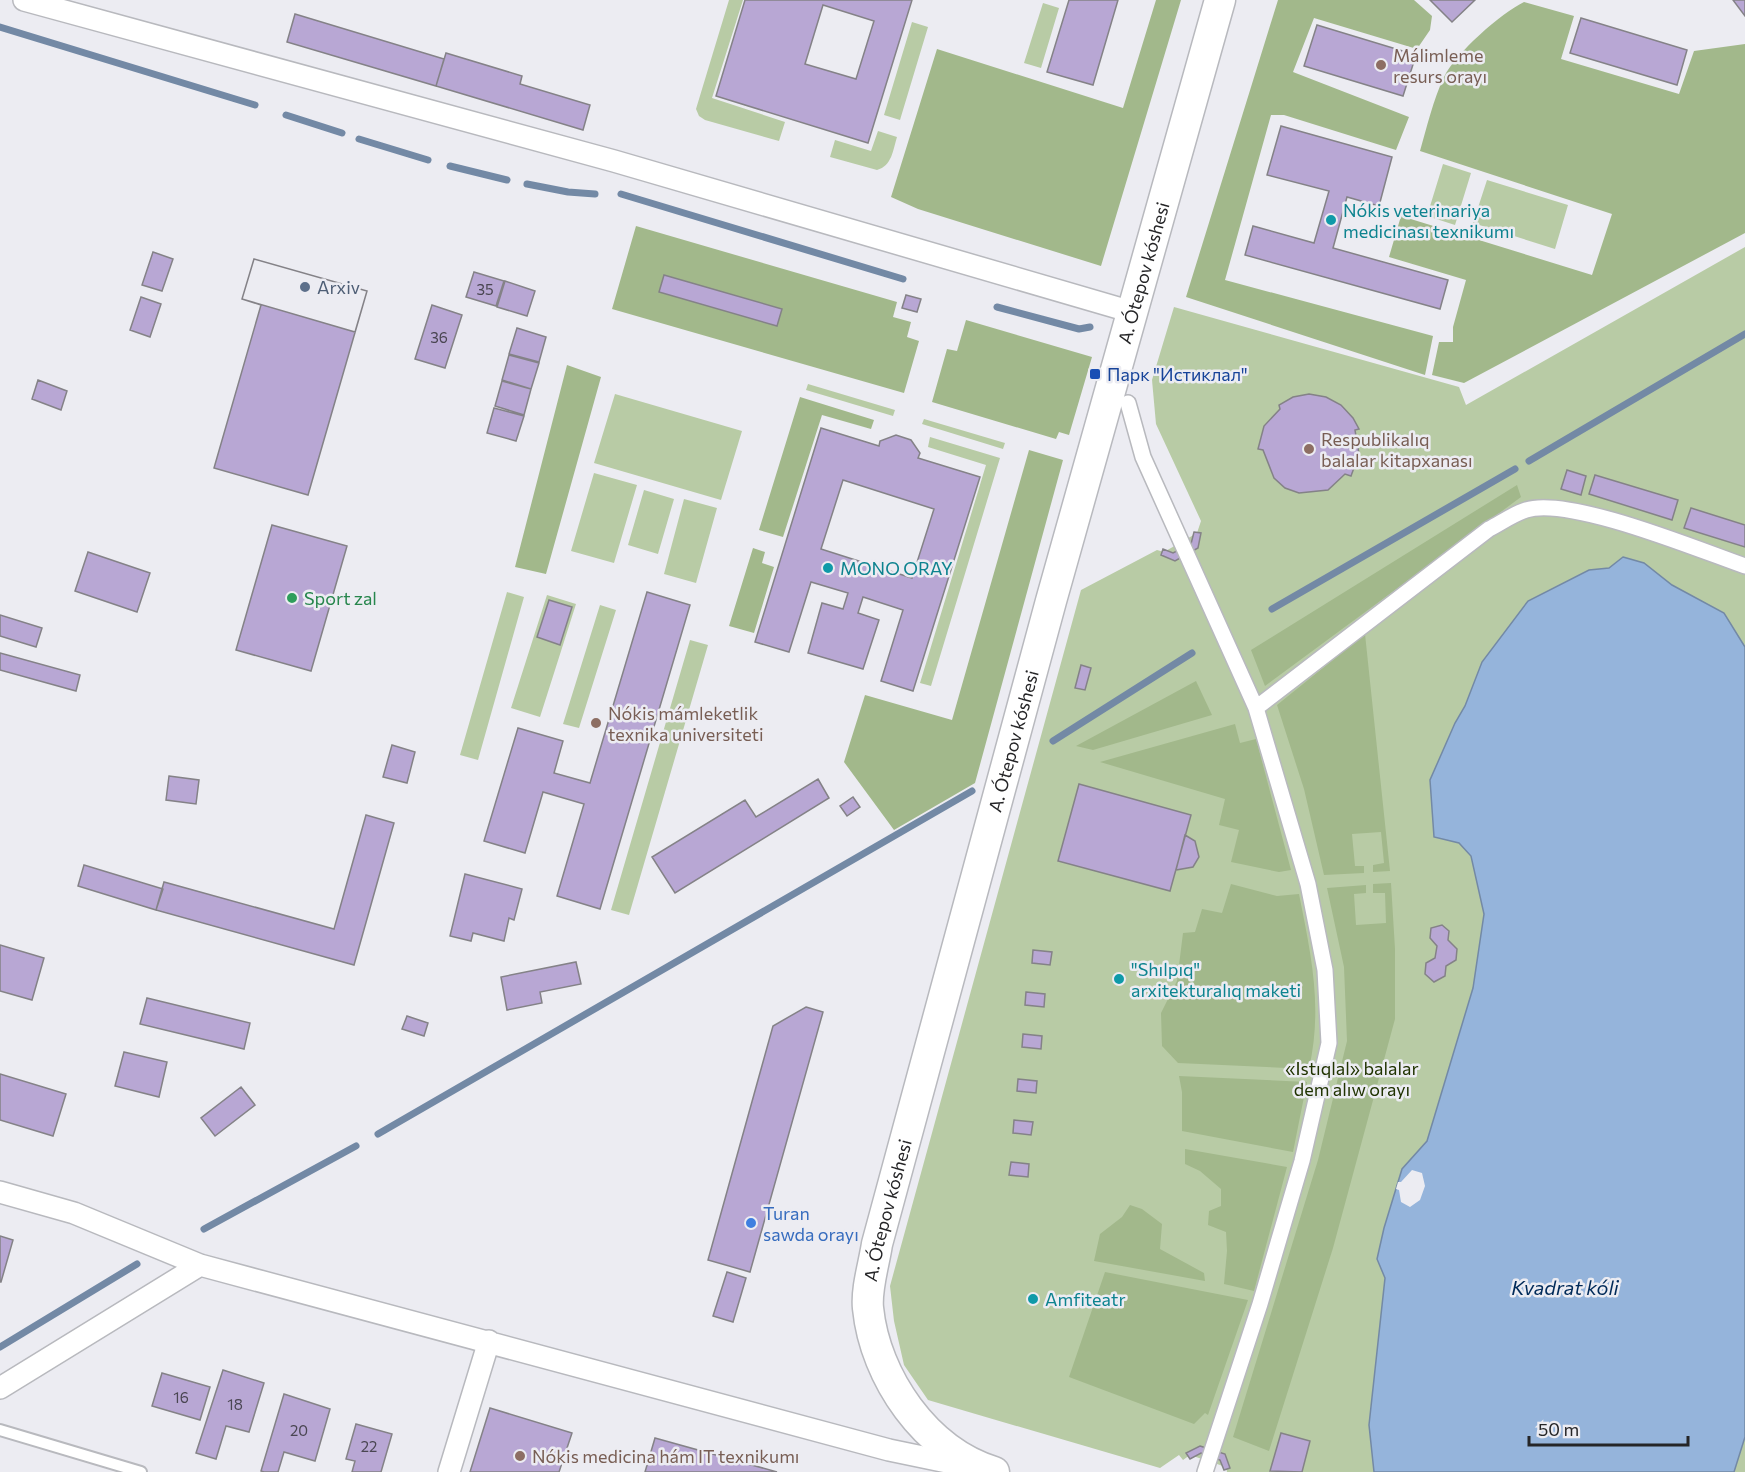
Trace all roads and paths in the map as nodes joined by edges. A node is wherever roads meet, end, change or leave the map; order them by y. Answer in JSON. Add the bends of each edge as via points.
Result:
{"nodes":[{"id":1,"x":24,"y":0,"type":"edge"},
{"id":2,"x":1220,"y":0,"type":"edge"},
{"id":3,"x":1132,"y":312,"type":"junction"},
{"id":4,"x":1128,"y":403,"type":"dead end"},
{"id":5,"x":1745,"y":566,"type":"edge"},
{"id":6,"x":1256,"y":708,"type":"junction"},
{"id":7,"x":0,"y":1192,"type":"edge"},
{"id":8,"x":200,"y":1264,"type":"junction"},
{"id":9,"x":489,"y":1341,"type":"junction"},
{"id":10,"x":0,"y":1388,"type":"edge"},
{"id":11,"x":903,"y":1401,"type":"junction"},
{"id":12,"x":0,"y":1430,"type":"edge"},
{"id":13,"x":889,"y":1450,"type":"junction"},
{"id":14,"x":982,"y":1467,"type":"edge"},
{"id":15,"x":141,"y":1472,"type":"edge"},
{"id":16,"x":449,"y":1472,"type":"edge"},
{"id":17,"x":1205,"y":1472,"type":"edge"}],
"edges":[{"from":1,"to":3,"type":"street","via":[[614,161]]},
{"from":2,"to":3,"type":"main road","name":"A. Ótepov kóshesi"},
{"from":3,"to":11,"type":"main road","name":"A. Ótepov kóshesi","via":[[877,1244],[868,1307],[880,1361]]},
{"from":4,"to":6,"type":"street","via":[[1143,457]]},
{"from":5,"to":6,"type":"street","via":[[1613,519],[1536,508],[1526,510],[1489,529]]},
{"from":6,"to":17,"type":"street","via":[[1308,884],[1325,970],[1329,1043],[1302,1161]]},
{"from":7,"to":8,"type":"street","via":[[74,1213]]},
{"from":8,"to":9,"type":"street"},
{"from":8,"to":10,"type":"street"},
{"from":9,"to":13,"type":"street"},
{"from":9,"to":16,"type":"street"},
{"from":11,"to":13,"type":"street","via":[[913,1429],[909,1440]]},
{"from":11,"to":14,"type":"main road","name":"A. Ótepov kóshesi","via":[[932,1435]]},
{"from":12,"to":15,"type":"lane"},
{"from":13,"to":14,"type":"street"}]}
